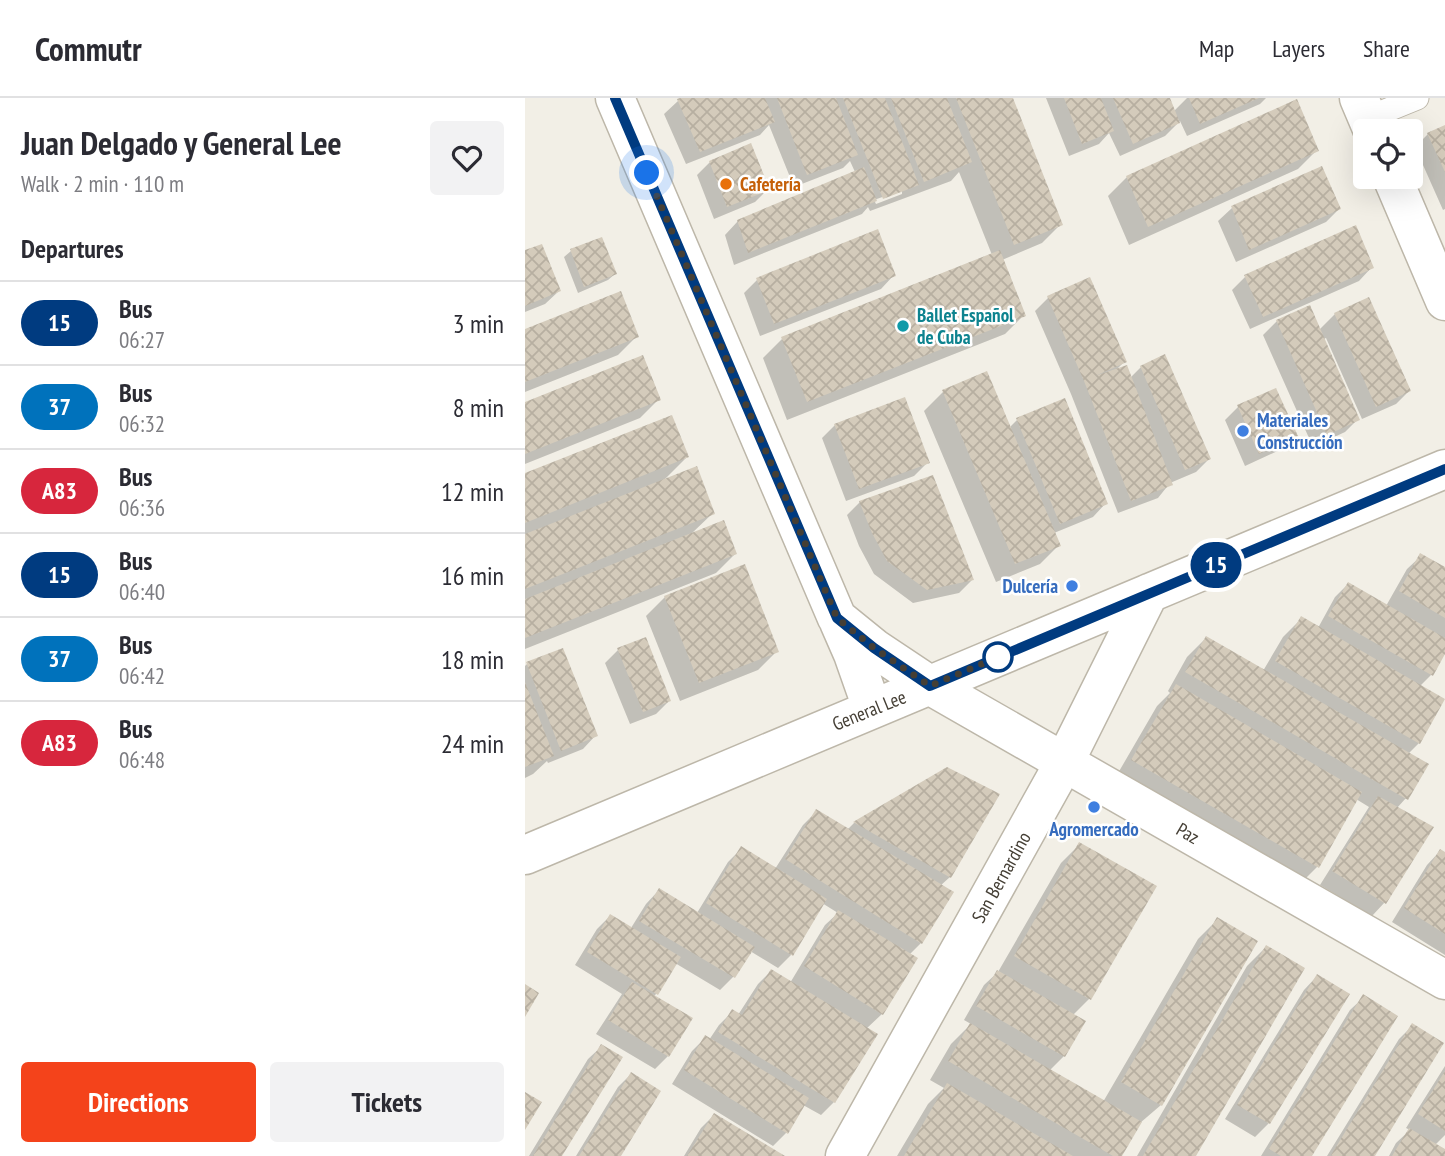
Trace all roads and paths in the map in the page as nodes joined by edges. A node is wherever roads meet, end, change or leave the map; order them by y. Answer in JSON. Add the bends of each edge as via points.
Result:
{"nodes":[{"id":1,"x":615,"y":98,"type":"edge"},
{"id":2,"x":1417,"y":98,"type":"edge"},
{"id":3,"x":1367,"y":116,"type":"edge"},
{"id":4,"x":1397,"y":189,"type":"edge"},
{"id":5,"x":1445,"y":301,"type":"edge"},
{"id":6,"x":1445,"y":469,"type":"edge"},
{"id":7,"x":1149,"y":593,"type":"junction"},
{"id":8,"x":837,"y":618,"type":"junction"},
{"id":9,"x":930,"y":686,"type":"junction"},
{"id":10,"x":872,"y":708,"type":"junction"},
{"id":11,"x":1064,"y":762,"type":"junction"},
{"id":12,"x":525,"y":855,"type":"edge"},
{"id":13,"x":1445,"y":980,"type":"edge"},
{"id":14,"x":845,"y":1156,"type":"edge"}],
"edges":[{"from":1,"to":8,"type":"street"},
{"from":2,"to":3,"type":"lane"},
{"from":4,"to":5,"type":"street"},
{"from":6,"to":7,"type":"street","name":"General Lee"},
{"from":7,"to":9,"type":"street","name":"General Lee"},
{"from":7,"to":11,"type":"street","name":"San Bernardino"},
{"from":8,"to":9,"type":"street","name":"Paz"},
{"from":8,"to":10,"type":"street"},
{"from":9,"to":10,"type":"street","name":"General Lee"},
{"from":9,"to":11,"type":"street","name":"Paz"},
{"from":10,"to":12,"type":"street","name":"General Lee"},
{"from":11,"to":13,"type":"street","name":"Paz"},
{"from":11,"to":14,"type":"street","name":"San Bernardino"}]}
